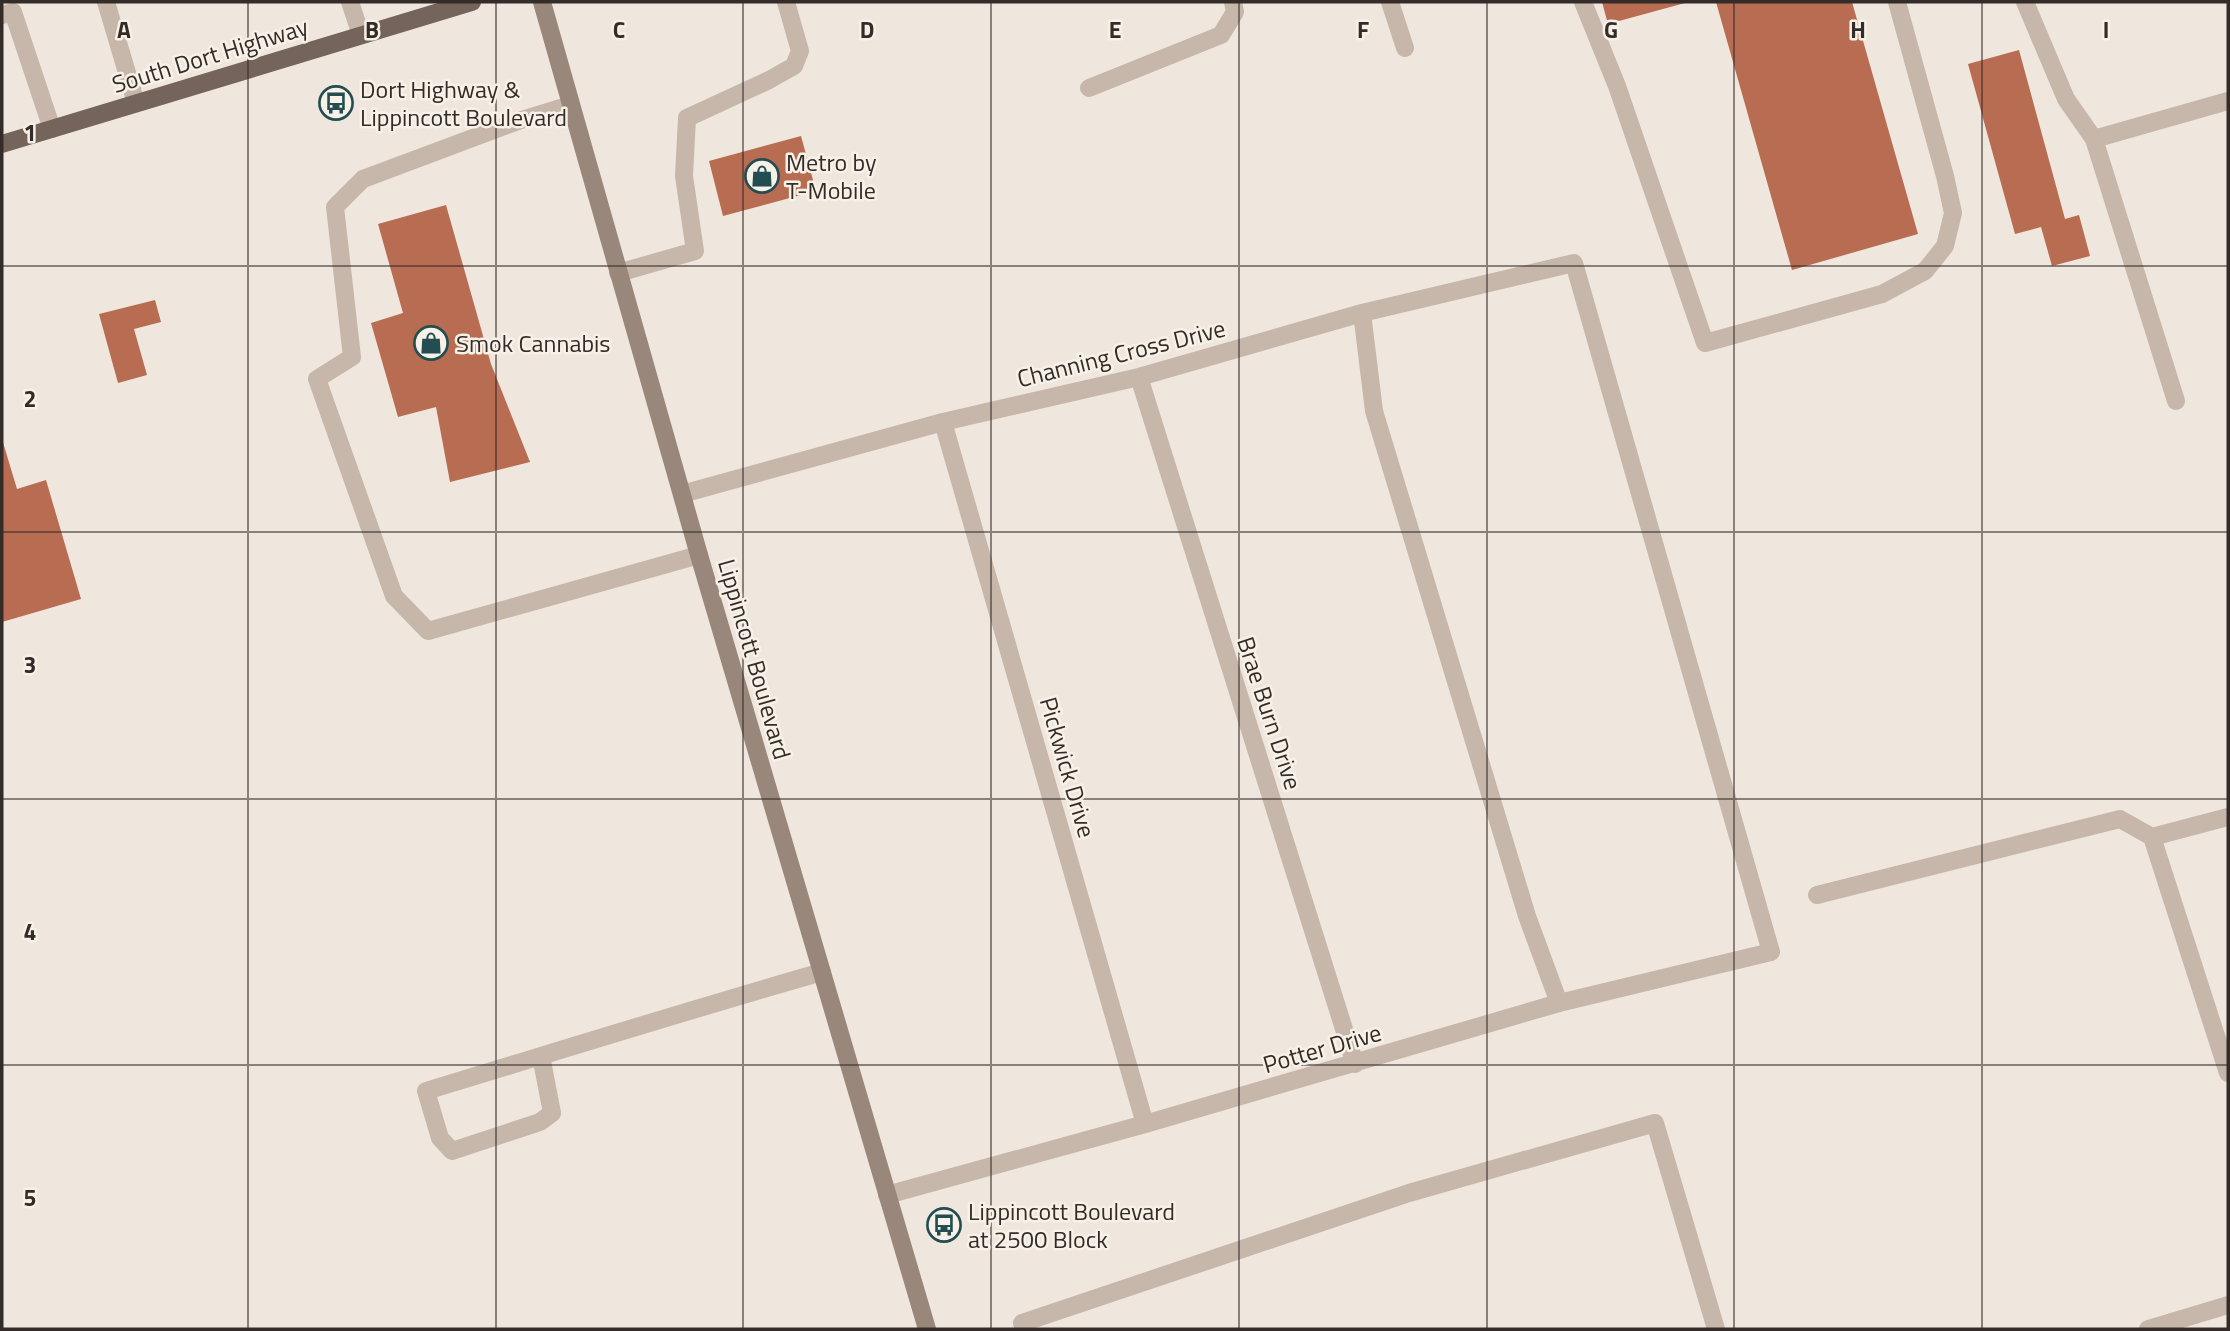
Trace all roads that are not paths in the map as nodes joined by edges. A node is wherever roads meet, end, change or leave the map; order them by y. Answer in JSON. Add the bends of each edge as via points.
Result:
{"nodes":[{"id":1,"x":106,"y":2,"type":"edge"},
{"id":2,"x":350,"y":2,"type":"edge"},
{"id":3,"x":472,"y":2,"type":"edge"},
{"id":4,"x":542,"y":2,"type":"edge"},
{"id":5,"x":786,"y":2,"type":"edge"},
{"id":6,"x":1233,"y":2,"type":"edge"},
{"id":7,"x":1390,"y":2,"type":"edge"},
{"id":8,"x":1583,"y":2,"type":"edge"},
{"id":9,"x":1897,"y":2,"type":"edge"},
{"id":10,"x":2025,"y":2,"type":"edge"},
{"id":11,"x":448,"y":5,"type":"edge"},
{"id":12,"x":2,"y":15,"type":"edge"},
{"id":13,"x":361,"y":35,"type":"junction"},
{"id":14,"x":1405,"y":48,"type":"dead end"},
{"id":15,"x":1089,"y":88,"type":"dead end"},
{"id":16,"x":2228,"y":102,"type":"edge"},
{"id":17,"x":136,"y":103,"type":"junction"},
{"id":18,"x":570,"y":105,"type":"junction"},
{"id":19,"x":52,"y":129,"type":"junction"},
{"id":20,"x":2094,"y":139,"type":"junction"},
{"id":21,"x":2,"y":144,"type":"edge"},
{"id":22,"x":618,"y":273,"type":"junction"},
{"id":23,"x":1362,"y":313,"type":"junction"},
{"id":24,"x":1139,"y":377,"type":"junction"},
{"id":25,"x":2176,"y":401,"type":"dead end"},
{"id":26,"x":943,"y":422,"type":"junction"},
{"id":27,"x":682,"y":494,"type":"junction"},
{"id":28,"x":699,"y":555,"type":"junction"},
{"id":29,"x":2228,"y":817,"type":"edge"},
{"id":30,"x":2152,"y":837,"type":"junction"},
{"id":31,"x":1817,"y":895,"type":"dead end"},
{"id":32,"x":1771,"y":952,"type":"joint"},
{"id":33,"x":822,"y":972,"type":"junction"},
{"id":34,"x":1559,"y":1003,"type":"junction"},
{"id":35,"x":541,"y":1056,"type":"junction"},
{"id":36,"x":1355,"y":1064,"type":"junction"},
{"id":37,"x":2228,"y":1073,"type":"edge"},
{"id":38,"x":1146,"y":1125,"type":"junction"},
{"id":39,"x":887,"y":1195,"type":"junction"},
{"id":40,"x":2228,"y":1305,"type":"edge"},
{"id":41,"x":927,"y":1329,"type":"edge"},
{"id":42,"x":1024,"y":1329,"type":"edge"},
{"id":43,"x":1716,"y":1329,"type":"edge"},
{"id":44,"x":2148,"y":1329,"type":"edge"}],
"edges":[{"from":1,"to":17,"type":"lane"},
{"from":2,"to":13,"type":"lane"},
{"from":3,"to":11,"type":"main road","name":"South Dort Highway"},
{"from":4,"to":18,"type":"street","name":"Lippincott Boulevard"},
{"from":5,"to":22,"type":"lane","via":[[800,51],[794,66],[687,118],[684,176],[695,251]]},
{"from":6,"to":15,"type":"lane","via":[[1234,12],[1221,35]]},
{"from":7,"to":14,"type":"lane"},
{"from":8,"to":9,"type":"lane","via":[[1705,342],[1882,294],[1925,271],[1945,246],[1953,212]]},
{"from":10,"to":20,"type":"lane","via":[[2066,99]]},
{"from":11,"to":13,"type":"main road","name":"South Dort Highway"},
{"from":12,"to":19,"type":"lane","via":[[13,12]]},
{"from":13,"to":17,"type":"main road","name":"South Dort Highway"},
{"from":16,"to":20,"type":"lane"},
{"from":17,"to":19,"type":"main road","name":"South Dort Highway"},
{"from":18,"to":22,"type":"street","name":"Lippincott Boulevard"},
{"from":18,"to":28,"type":"lane","via":[[363,179],[335,207],[352,357],[317,379],[394,596],[428,631]]},
{"from":19,"to":21,"type":"main road","name":"South Dort Highway"},
{"from":20,"to":25,"type":"lane"},
{"from":22,"to":27,"type":"street","name":"Lippincott Boulevard"},
{"from":23,"to":24,"type":"lane","name":"Channing Cross Drive"},
{"from":23,"to":32,"type":"lane","name":"Channing Cross Drive","via":[[1574,263]]},
{"from":23,"to":34,"type":"lane","via":[[1374,411],[1527,916]]},
{"from":24,"to":26,"type":"lane","name":"Channing Cross Drive"},
{"from":24,"to":36,"type":"lane","name":"Brae Burn Drive"},
{"from":26,"to":27,"type":"lane","name":"Channing Cross Drive"},
{"from":26,"to":38,"type":"lane","name":"Pickwick Drive"},
{"from":27,"to":28,"type":"street","name":"Lippincott Boulevard"},
{"from":28,"to":33,"type":"street","name":"Lippincott Boulevard"},
{"from":29,"to":30,"type":"lane"},
{"from":30,"to":31,"type":"lane","via":[[2120,820]]},
{"from":30,"to":37,"type":"lane"},
{"from":32,"to":34,"type":"lane","name":"Potter Drive"},
{"from":33,"to":35,"type":"lane"},
{"from":33,"to":39,"type":"street","name":"Lippincott Boulevard"},
{"from":34,"to":36,"type":"lane","name":"Potter Drive"},
{"from":35,"to":35,"type":"lane","via":[[426,1091],[440,1138],[452,1151],[540,1122],[552,1112]]},
{"from":36,"to":38,"type":"lane","name":"Potter Drive"},
{"from":38,"to":39,"type":"lane","name":"Potter Drive"},
{"from":39,"to":41,"type":"street","name":"Lippincott Boulevard"},
{"from":40,"to":44,"type":"lane"},
{"from":42,"to":43,"type":"lane","via":[[1022,1322],[1409,1193],[1655,1123]]}]}
